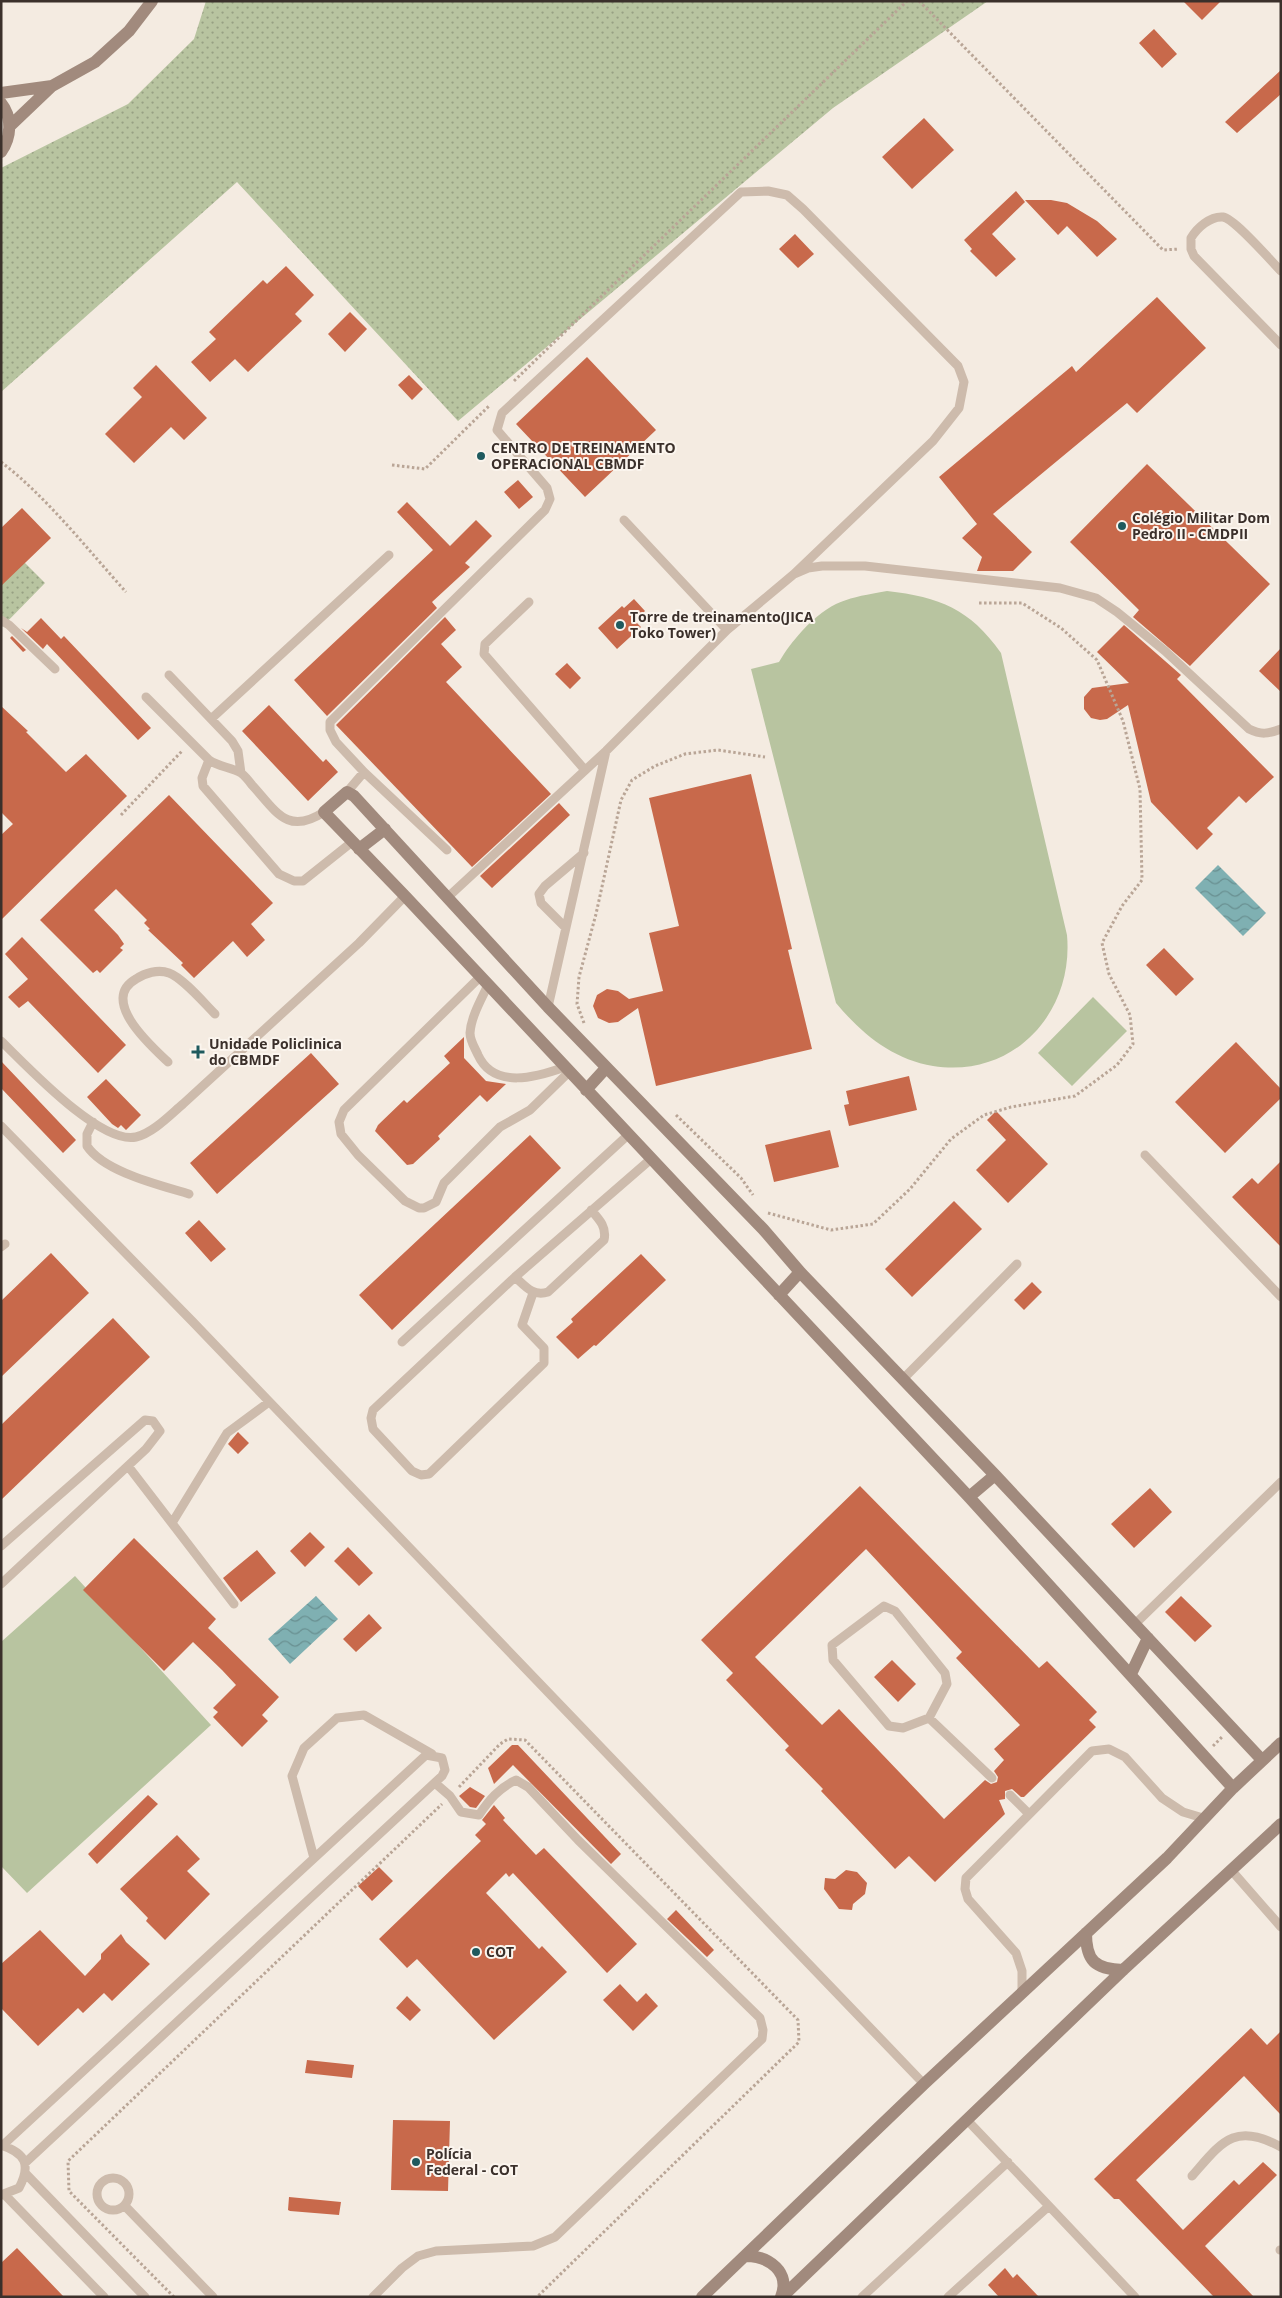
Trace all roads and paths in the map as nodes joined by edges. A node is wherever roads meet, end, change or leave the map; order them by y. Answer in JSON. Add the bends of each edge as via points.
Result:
{"nodes":[{"id":1,"x":152,"y":1,"type":"edge"},
{"id":2,"x":906,"y":1,"type":"edge"},
{"id":3,"x":919,"y":1,"type":"edge"},
{"id":4,"x":52,"y":86,"type":"junction"},
{"id":5,"x":1,"y":92,"type":"edge"},
{"id":6,"x":1,"y":103,"type":"edge"},
{"id":7,"x":10,"y":126,"type":"junction"},
{"id":8,"x":1,"y":152,"type":"edge"},
{"id":9,"x":1190,"y":246,"type":"junction"},
{"id":10,"x":1281,"y":271,"type":"edge"},
{"id":11,"x":1281,"y":345,"type":"edge"},
{"id":12,"x":509,"y":387,"type":"dead end"},
{"id":13,"x":495,"y":400,"type":"dead end"},
{"id":14,"x":1,"y":462,"type":"edge"},
{"id":15,"x":392,"y":464,"type":"dead end"},
{"id":16,"x":624,"y":520,"type":"dead end"},
{"id":17,"x":389,"y":555,"type":"dead end"},
{"id":18,"x":794,"y":574,"type":"junction"},
{"id":19,"x":126,"y":592,"type":"dead end"},
{"id":20,"x":530,"y":602,"type":"dead end"},
{"id":21,"x":978,"y":603,"type":"dead end"},
{"id":22,"x":1,"y":620,"type":"edge"},
{"id":23,"x":727,"y":630,"type":"junction"},
{"id":24,"x":55,"y":669,"type":"dead end"},
{"id":25,"x":170,"y":675,"type":"dead end"},
{"id":26,"x":146,"y":696,"type":"dead end"},
{"id":27,"x":211,"y":719,"type":"junction"},
{"id":28,"x":1281,"y":729,"type":"edge"},
{"id":29,"x":191,"y":741,"type":"junction"},
{"id":30,"x":606,"y":751,"type":"junction"},
{"id":31,"x":765,"y":757,"type":"dead end"},
{"id":32,"x":209,"y":760,"type":"junction"},
{"id":33,"x":585,"y":770,"type":"junction"},
{"id":34,"x":364,"y":772,"type":"junction"},
{"id":35,"x":241,"y":773,"type":"junction"},
{"id":36,"x":347,"y":792,"type":"junction"},
{"id":37,"x":324,"y":812,"type":"junction"},
{"id":38,"x":122,"y":815,"type":"dead end"},
{"id":39,"x":385,"y":829,"type":"junction"},
{"id":40,"x":356,"y":846,"type":"junction"},
{"id":41,"x":447,"y":850,"type":"dead end"},
{"id":42,"x":584,"y":853,"type":"junction"},
{"id":43,"x":405,"y":896,"type":"junction"},
{"id":44,"x":448,"y":897,"type":"junction"},
{"id":45,"x":565,"y":927,"type":"junction"},
{"id":46,"x":484,"y":981,"type":"junction"},
{"id":47,"x":548,"y":1007,"type":"junction"},
{"id":48,"x":215,"y":1014,"type":"dead end"},
{"id":49,"x":587,"y":1029,"type":"dead end"},
{"id":50,"x":1,"y":1040,"type":"edge"},
{"id":51,"x":168,"y":1062,"type":"dead end"},
{"id":52,"x":606,"y":1068,"type":"junction"},
{"id":53,"x":567,"y":1070,"type":"junction"},
{"id":54,"x":586,"y":1090,"type":"junction"},
{"id":55,"x":671,"y":1110,"type":"dead end"},
{"id":56,"x":93,"y":1122,"type":"junction"},
{"id":57,"x":1,"y":1126,"type":"edge"},
{"id":58,"x":628,"y":1135,"type":"junction"},
{"id":59,"x":1145,"y":1155,"type":"dead end"},
{"id":60,"x":651,"y":1159,"type":"junction"},
{"id":61,"x":189,"y":1194,"type":"dead end"},
{"id":62,"x":755,"y":1198,"type":"dead end"},
{"id":63,"x":591,"y":1210,"type":"junction"},
{"id":64,"x":764,"y":1212,"type":"dead end"},
{"id":65,"x":1017,"y":1264,"type":"dead end"},
{"id":66,"x":800,"y":1272,"type":"junction"},
{"id":67,"x":515,"y":1277,"type":"junction"},
{"id":68,"x":533,"y":1293,"type":"junction"},
{"id":69,"x":779,"y":1295,"type":"junction"},
{"id":70,"x":1281,"y":1297,"type":"edge"},
{"id":71,"x":402,"y":1342,"type":"dead end"},
{"id":72,"x":903,"y":1379,"type":"junction"},
{"id":73,"x":269,"y":1402,"type":"junction"},
{"id":74,"x":128,"y":1466,"type":"junction"},
{"id":75,"x":995,"y":1475,"type":"junction"},
{"id":76,"x":1281,"y":1482,"type":"edge"},
{"id":77,"x":969,"y":1497,"type":"junction"},
{"id":78,"x":172,"y":1523,"type":"junction"},
{"id":79,"x":1,"y":1546,"type":"edge"},
{"id":80,"x":1,"y":1584,"type":"edge"},
{"id":81,"x":234,"y":1604,"type":"dead end"},
{"id":82,"x":1134,"y":1624,"type":"junction"},
{"id":83,"x":1148,"y":1638,"type":"junction"},
{"id":84,"x":1131,"y":1674,"type":"junction"},
{"id":85,"x":929,"y":1718,"type":"junction"},
{"id":86,"x":1232,"y":1727,"type":"junction"},
{"id":87,"x":1281,"y":1743,"type":"edge"},
{"id":88,"x":432,"y":1754,"type":"junction"},
{"id":89,"x":1204,"y":1754,"type":"junction"},
{"id":90,"x":1262,"y":1760,"type":"junction"},
{"id":91,"x":992,"y":1778,"type":"dead end"},
{"id":92,"x":435,"y":1783,"type":"junction"},
{"id":93,"x":1234,"y":1788,"type":"junction"},
{"id":94,"x":1010,"y":1795,"type":"dead end"},
{"id":95,"x":450,"y":1796,"type":"junction"},
{"id":96,"x":1029,"y":1814,"type":"junction"},
{"id":97,"x":1203,"y":1818,"type":"junction"},
{"id":98,"x":1281,"y":1824,"type":"edge"},
{"id":99,"x":314,"y":1858,"type":"junction"},
{"id":100,"x":1232,"y":1870,"type":"junction"},
{"id":101,"x":1281,"y":1927,"type":"edge"},
{"id":102,"x":1086,"y":1933,"type":"junction"},
{"id":103,"x":1122,"y":1970,"type":"junction"},
{"id":104,"x":1022,"y":1992,"type":"junction"},
{"id":105,"x":924,"y":2084,"type":"junction"},
{"id":106,"x":966,"y":2120,"type":"junction"},
{"id":107,"x":2,"y":2145,"type":"edge"},
{"id":108,"x":1281,"y":2147,"type":"edge"},
{"id":109,"x":1008,"y":2162,"type":"junction"},
{"id":110,"x":25,"y":2163,"type":"junction"},
{"id":111,"x":26,"y":2174,"type":"junction"},
{"id":112,"x":1192,"y":2176,"type":"dead end"},
{"id":113,"x":3,"y":2195,"type":"edge"},
{"id":114,"x":125,"y":2206,"type":"dead end"},
{"id":115,"x":1049,"y":2206,"type":"junction"},
{"id":116,"x":746,"y":2256,"type":"junction"},
{"id":117,"x":104,"y":2297,"type":"edge"},
{"id":118,"x":144,"y":2297,"type":"edge"},
{"id":119,"x":174,"y":2297,"type":"edge"},
{"id":120,"x":213,"y":2297,"type":"edge"},
{"id":121,"x":373,"y":2297,"type":"edge"},
{"id":122,"x":537,"y":2297,"type":"edge"},
{"id":123,"x":702,"y":2297,"type":"edge"},
{"id":124,"x":781,"y":2297,"type":"edge"},
{"id":125,"x":862,"y":2297,"type":"edge"},
{"id":126,"x":948,"y":2297,"type":"edge"},
{"id":127,"x":1135,"y":2297,"type":"edge"}],
"edges":[{"from":1,"to":4,"type":"street","via":[[129,31],[95,62]]},
{"from":2,"to":12,"type":"path"},
{"from":3,"to":9,"type":"path","via":[[1163,250]]},
{"from":4,"to":5,"type":"street"},
{"from":4,"to":7,"type":"street"},
{"from":6,"to":7,"type":"street","via":[[6,108]]},
{"from":7,"to":8,"type":"street","via":[[7,144]]},
{"from":9,"to":10,"type":"lane","via":[[1194,233],[1207,222],[1222,217],[1235,224]]},
{"from":9,"to":11,"type":"lane","via":[[1194,256]]},
{"from":13,"to":15,"type":"path","via":[[425,469]]},
{"from":14,"to":19,"type":"path","via":[[60,519]]},
{"from":16,"to":23,"type":"lane"},
{"from":17,"to":27,"type":"lane"},
{"from":18,"to":23,"type":"lane"},
{"from":18,"to":28,"type":"lane","via":[[822,566],[865,566],[1084,593],[1124,617],[1249,729],[1268,734]]},
{"from":18,"to":34,"type":"lane","via":[[933,441],[958,408],[964,382],[958,366],[803,209],[787,196],[768,191],[741,192],[502,413],[497,430],[547,488],[550,499],[545,510],[330,722],[336,742]]},
{"from":20,"to":33,"type":"lane","via":[[485,644],[484,654]]},
{"from":21,"to":64,"type":"path","via":[[1022,603],[1061,628],[1097,660],[1123,720],[1140,789],[1142,880],[1122,906],[1102,943],[1109,974],[1130,1015],[1133,1044],[1118,1065],[1075,1096],[1010,1107],[984,1115],[951,1139],[910,1189],[873,1224],[831,1230]]},
{"from":22,"to":24,"type":"lane"},
{"from":23,"to":30,"type":"lane"},
{"from":25,"to":27,"type":"lane"},
{"from":26,"to":29,"type":"lane"},
{"from":27,"to":35,"type":"lane","via":[[238,751]]},
{"from":29,"to":32,"type":"lane"},
{"from":29,"to":38,"type":"path"},
{"from":30,"to":33,"type":"lane"},
{"from":30,"to":42,"type":"lane"},
{"from":31,"to":49,"type":"path","via":[[718,750],[685,754],[632,780],[621,800],[579,977],[577,1004]]},
{"from":32,"to":35,"type":"lane"},
{"from":32,"to":40,"type":"lane","via":[[202,778],[203,786],[279,874],[287,879],[304,881]]},
{"from":33,"to":44,"type":"lane"},
{"from":34,"to":36,"type":"lane"},
{"from":34,"to":41,"type":"lane"},
{"from":35,"to":37,"type":"lane","via":[[281,817],[298,823],[309,822]]},
{"from":36,"to":37,"type":"street"},
{"from":36,"to":39,"type":"street"},
{"from":37,"to":40,"type":"street"},
{"from":39,"to":40,"type":"street"},
{"from":39,"to":44,"type":"street"},
{"from":40,"to":43,"type":"street"},
{"from":42,"to":45,"type":"lane"},
{"from":42,"to":45,"type":"lane","via":[[540,894],[541,903]]},
{"from":43,"to":46,"type":"street"},
{"from":43,"to":56,"type":"lane","via":[[359,942],[156,1126],[132,1138]]},
{"from":44,"to":47,"type":"street"},
{"from":45,"to":47,"type":"lane"},
{"from":46,"to":53,"type":"street"},
{"from":46,"to":53,"type":"lane","via":[[470,1033],[480,1059],[495,1074],[520,1079]]},
{"from":46,"to":53,"type":"lane","via":[[344,1110],[341,1134],[358,1155],[405,1201],[419,1208],[429,1206],[436,1202],[444,1183],[500,1127],[530,1110]]},
{"from":47,"to":52,"type":"street"},
{"from":48,"to":51,"type":"lane","via":[[170,973],[150,973],[125,988],[122,1000],[129,1019]]},
{"from":50,"to":56,"type":"lane","via":[[60,1098]]},
{"from":52,"to":54,"type":"street"},
{"from":52,"to":66,"type":"street","via":[[763,1229]]},
{"from":53,"to":54,"type":"street"},
{"from":54,"to":58,"type":"street"},
{"from":55,"to":62,"type":"path","via":[[741,1178]]},
{"from":56,"to":61,"type":"lane","via":[[87,1134],[87,1146],[107,1164]]},
{"from":57,"to":73,"type":"lane"},
{"from":58,"to":60,"type":"street"},
{"from":58,"to":71,"type":"lane"},
{"from":59,"to":70,"type":"lane"},
{"from":60,"to":63,"type":"lane"},
{"from":60,"to":69,"type":"street"},
{"from":63,"to":67,"type":"lane"},
{"from":63,"to":68,"type":"lane","via":[[602,1223],[606,1233],[604,1240],[548,1292]]},
{"from":65,"to":72,"type":"lane"},
{"from":66,"to":69,"type":"street"},
{"from":66,"to":72,"type":"street"},
{"from":67,"to":68,"type":"lane"},
{"from":67,"to":68,"type":"lane","via":[[373,1410],[370,1418],[373,1429],[412,1471],[429,1474],[544,1364],[544,1348],[522,1325]]},
{"from":69,"to":77,"type":"street"},
{"from":72,"to":75,"type":"street"},
{"from":73,"to":78,"type":"lane","via":[[227,1433]]},
{"from":73,"to":105,"type":"lane"},
{"from":74,"to":78,"type":"lane"},
{"from":74,"to":79,"type":"lane","via":[[159,1435],[153,1421],[145,1420]]},
{"from":74,"to":80,"type":"lane"},
{"from":75,"to":77,"type":"street"},
{"from":75,"to":82,"type":"street"},
{"from":76,"to":82,"type":"lane"},
{"from":77,"to":84,"type":"street"},
{"from":78,"to":81,"type":"lane"},
{"from":82,"to":83,"type":"street"},
{"from":83,"to":84,"type":"street"},
{"from":83,"to":86,"type":"street"},
{"from":84,"to":89,"type":"street"},
{"from":85,"to":85,"type":"lane","via":[[947,1684],[945,1673],[895,1611],[884,1606],[832,1645],[833,1660],[889,1726],[903,1728]]},
{"from":85,"to":91,"type":"lane"},
{"from":86,"to":89,"type":"path"},
{"from":86,"to":90,"type":"street"},
{"from":87,"to":90,"type":"street"},
{"from":88,"to":92,"type":"lane","via":[[442,1758],[445,1770]]},
{"from":88,"to":99,"type":"lane","via":[[426,1755]]},
{"from":88,"to":99,"type":"lane","via":[[364,1715],[337,1718],[304,1748],[292,1776]]},
{"from":89,"to":93,"type":"street"},
{"from":90,"to":93,"type":"street"},
{"from":92,"to":95,"type":"lane"},
{"from":92,"to":110,"type":"lane"},
{"from":93,"to":97,"type":"street"},
{"from":94,"to":96,"type":"lane"},
{"from":95,"to":119,"type":"path","via":[[68,2161],[69,2191]]},
{"from":95,"to":121,"type":"lane","via":[[461,1812],[479,1815],[505,1785],[516,1780],[528,1786],[578,1840],[760,2018],[762,2039],[554,2236],[533,2246],[436,2251],[418,2256]]},
{"from":95,"to":122,"type":"path","via":[[500,1744],[508,1739],[525,1740],[798,2020],[799,2042]]},
{"from":96,"to":97,"type":"lane","via":[[1092,1752],[1109,1749],[1124,1757],[1162,1798],[1183,1812]]},
{"from":96,"to":104,"type":"lane","via":[[966,1878],[965,1889],[968,1899],[1016,1953],[1022,1971]]},
{"from":97,"to":102,"type":"street","via":[[1167,1858]]},
{"from":98,"to":100,"type":"street"},
{"from":99,"to":107,"type":"lane"},
{"from":100,"to":101,"type":"lane"},
{"from":100,"to":103,"type":"street"},
{"from":102,"to":103,"type":"street","via":[[1086,1950],[1094,1961],[1105,1970]]},
{"from":102,"to":104,"type":"street"},
{"from":103,"to":106,"type":"street"},
{"from":104,"to":105,"type":"street"},
{"from":105,"to":116,"type":"street"},
{"from":106,"to":109,"type":"lane"},
{"from":106,"to":124,"type":"street"},
{"from":107,"to":110,"type":"lane","via":[[16,2149]]},
{"from":108,"to":112,"type":"lane","via":[[1251,2136],[1232,2138],[1222,2142]]},
{"from":109,"to":115,"type":"lane"},
{"from":109,"to":125,"type":"lane"},
{"from":110,"to":111,"type":"lane"},
{"from":111,"to":113,"type":"lane","via":[[19,2188]]},
{"from":111,"to":118,"type":"lane"},
{"from":113,"to":117,"type":"lane"},
{"from":114,"to":120,"type":"lane"},
{"from":115,"to":126,"type":"lane"},
{"from":115,"to":127,"type":"lane"},
{"from":116,"to":123,"type":"street"},
{"from":116,"to":124,"type":"street","via":[[762,2258],[776,2266],[784,2280]]}]}
